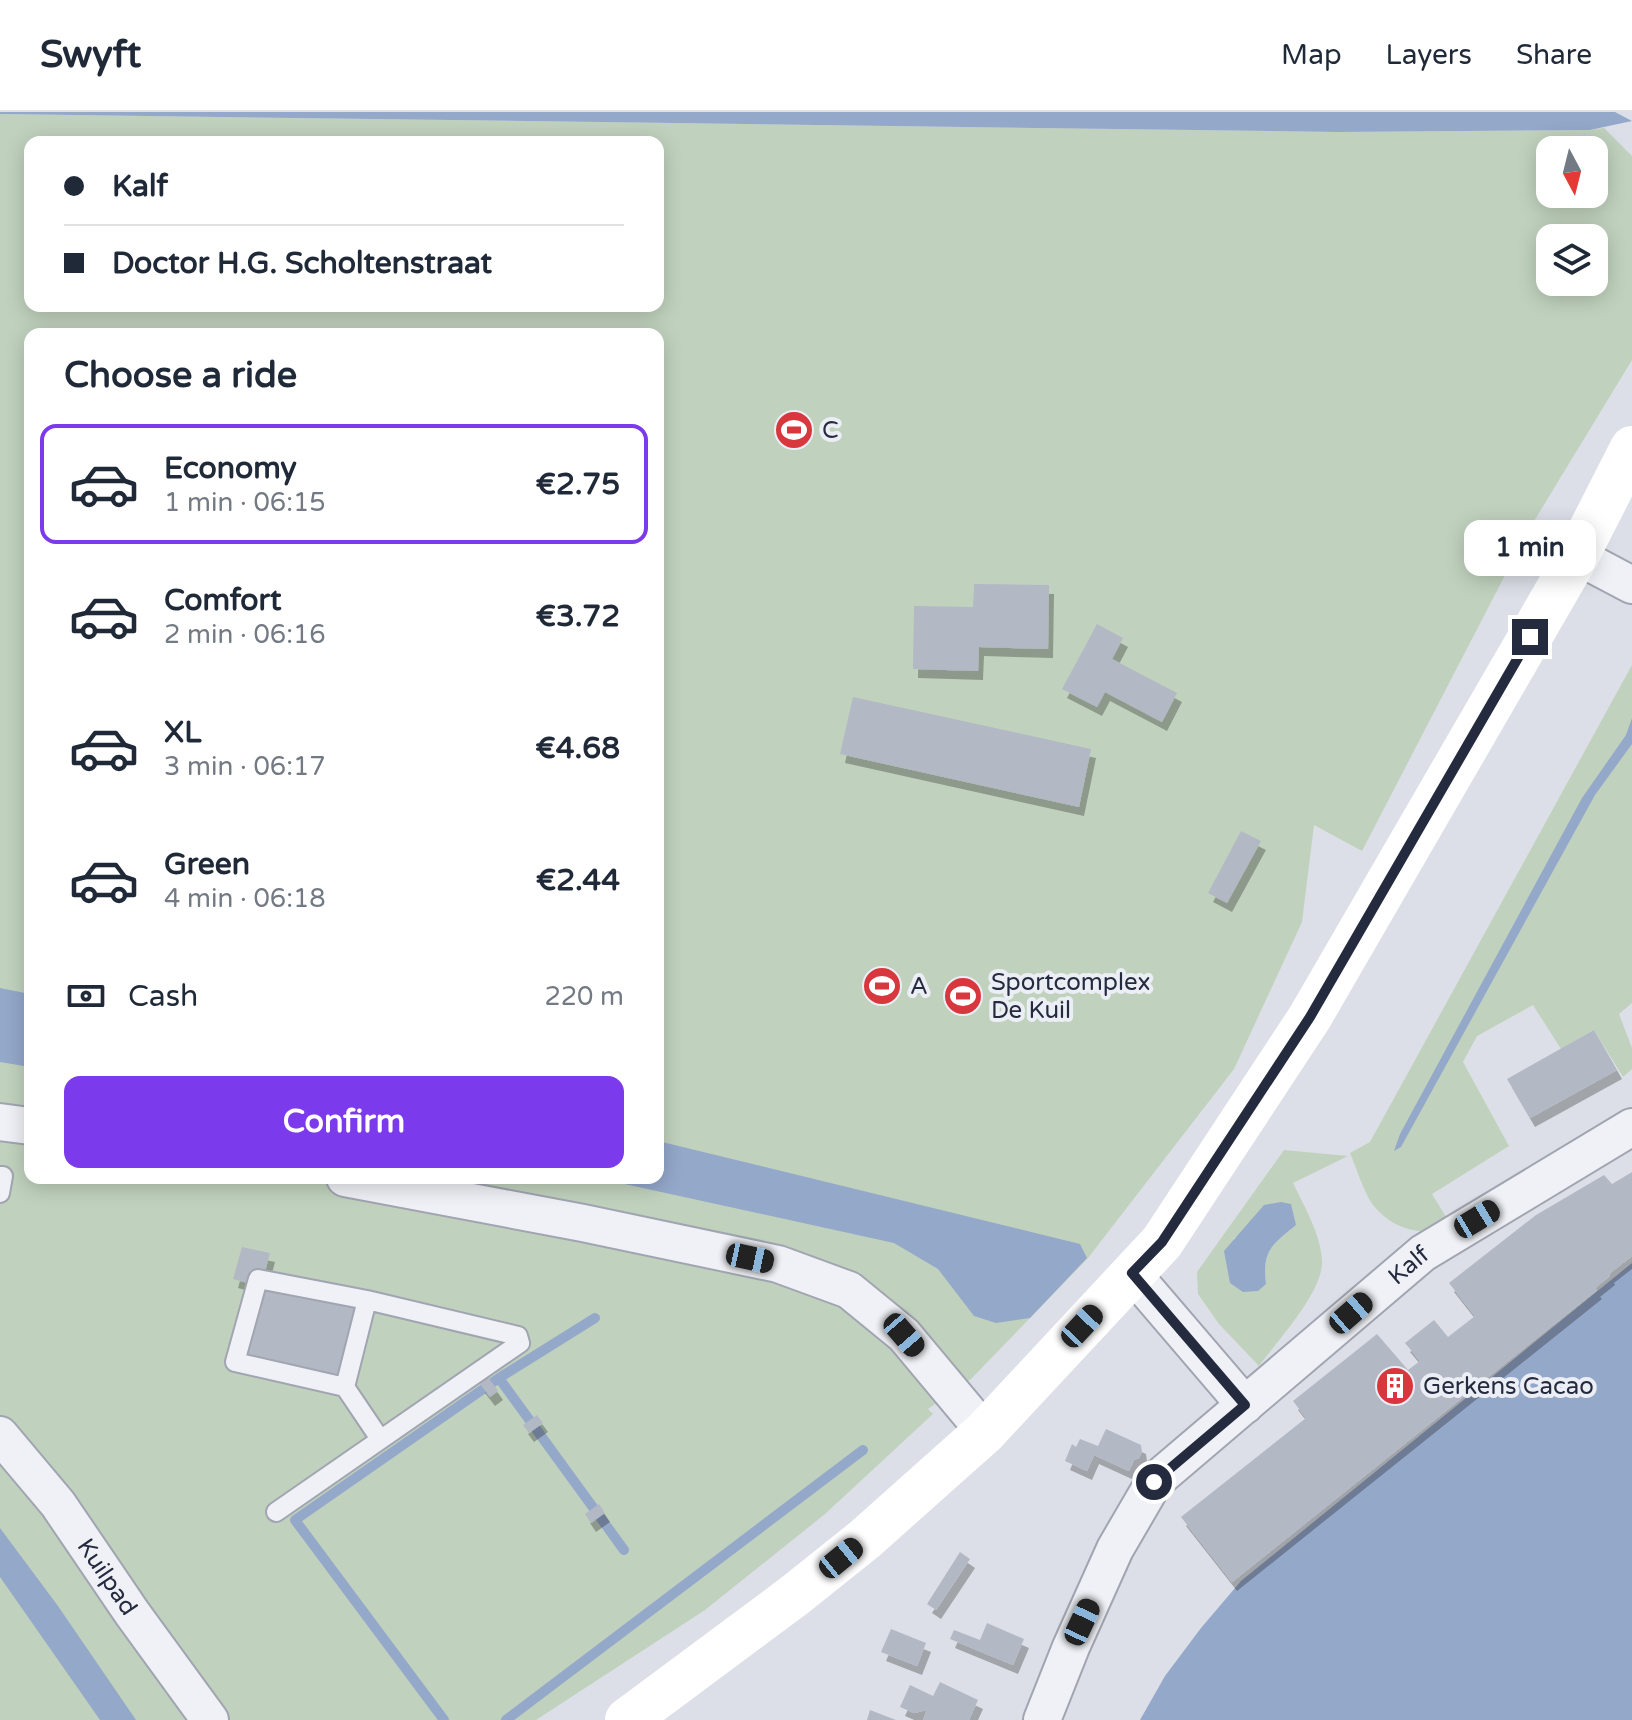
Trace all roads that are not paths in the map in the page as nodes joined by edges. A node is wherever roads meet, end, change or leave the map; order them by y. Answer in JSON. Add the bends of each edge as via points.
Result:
{"nodes":[{"id":1,"x":1632,"y":448,"type":"edge"},
{"id":2,"x":1577,"y":556,"type":"junction"},
{"id":3,"x":1632,"y":585,"type":"edge"},
{"id":4,"x":0,"y":1122,"type":"edge"},
{"id":5,"x":24,"y":1125,"type":"edge"},
{"id":6,"x":1632,"y":1127,"type":"edge"},
{"id":7,"x":0,"y":1176,"type":"edge"},
{"id":8,"x":377,"y":1184,"type":"edge"},
{"id":9,"x":0,"y":1193,"type":"edge"},
{"id":10,"x":1132,"y":1273,"type":"junction"},
{"id":11,"x":367,"y":1300,"type":"junction"},
{"id":12,"x":345,"y":1387,"type":"junction"},
{"id":13,"x":1245,"y":1405,"type":"junction"},
{"id":14,"x":985,"y":1432,"type":"junction"},
{"id":15,"x":0,"y":1435,"type":"edge"},
{"id":16,"x":380,"y":1439,"type":"junction"},
{"id":17,"x":276,"y":1512,"type":"dead end"},
{"id":18,"x":210,"y":1720,"type":"edge"},
{"id":19,"x":627,"y":1720,"type":"edge"},
{"id":20,"x":1042,"y":1720,"type":"edge"}],
"edges":[{"from":1,"to":2,"type":"main road"},
{"from":2,"to":3,"type":"street"},
{"from":2,"to":10,"type":"main road","via":[[1310,1017],[1162,1242]]},
{"from":4,"to":5,"type":"street"},
{"from":6,"to":13,"type":"street","name":"Kalf","via":[[1423,1253]]},
{"from":7,"to":9,"type":"lane"},
{"from":8,"to":14,"type":"street","via":[[778,1264],[849,1290],[904,1335]]},
{"from":10,"to":13,"type":"street"},
{"from":10,"to":14,"type":"main road"},
{"from":11,"to":12,"type":"lane"},
{"from":11,"to":12,"type":"lane","via":[[258,1279],[235,1362]]},
{"from":11,"to":16,"type":"lane","via":[[518,1336],[520,1343]]},
{"from":12,"to":16,"type":"lane"},
{"from":13,"to":20,"type":"street","name":"Kalf","via":[[1154,1482],[1115,1549]]},
{"from":14,"to":19,"type":"main road","via":[[853,1549]]},
{"from":15,"to":18,"type":"street","name":"Kuilpad","via":[[58,1504]]},
{"from":16,"to":17,"type":"lane"}]}
